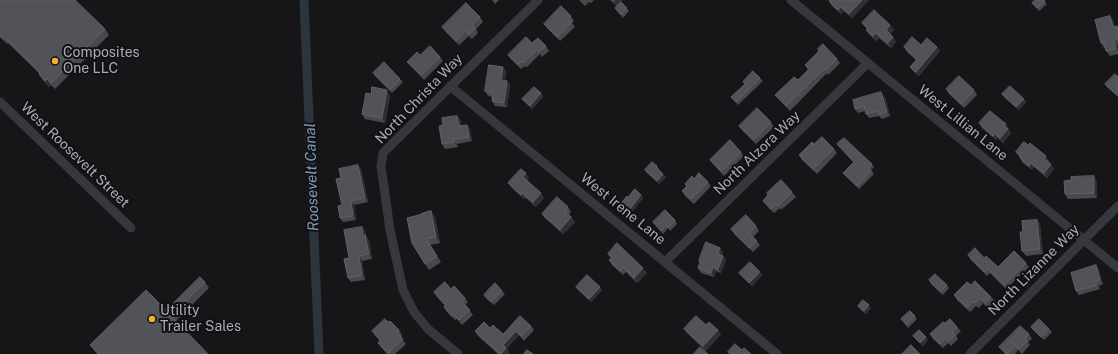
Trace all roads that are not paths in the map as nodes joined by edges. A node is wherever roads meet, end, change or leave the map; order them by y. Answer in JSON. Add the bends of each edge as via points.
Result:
{"nodes":[{"id":1,"x":538,"y":0,"type":"edge"},
{"id":2,"x":791,"y":0,"type":"edge"},
{"id":3,"x":868,"y":63,"type":"junction"},
{"id":4,"x":450,"y":86,"type":"junction"},
{"id":5,"x":0,"y":102,"type":"edge"},
{"id":6,"x":1118,"y":206,"type":"edge"},
{"id":7,"x":131,"y":228,"type":"dead end"},
{"id":8,"x":1084,"y":240,"type":"junction"},
{"id":9,"x":665,"y":262,"type":"junction"},
{"id":10,"x":1118,"y":268,"type":"edge"},
{"id":11,"x":458,"y":354,"type":"edge"},
{"id":12,"x":777,"y":354,"type":"edge"},
{"id":13,"x":970,"y":354,"type":"edge"}],
"edges":[{"from":1,"to":4,"type":"street","name":"North Christa Way"},
{"from":2,"to":3,"type":"street","name":"West Lillian Lane"},
{"from":3,"to":8,"type":"street","name":"West Lillian Lane"},
{"from":3,"to":9,"type":"street","name":"North Alzora Way"},
{"from":4,"to":9,"type":"street","name":"West Irene Lane"},
{"from":4,"to":11,"type":"street","name":"North Christa Way","via":[[383,153],[381,166],[390,230],[403,290],[414,312],[428,329]]},
{"from":5,"to":7,"type":"street","name":"West Roosevelt Street"},
{"from":6,"to":8,"type":"street","name":"North Lizanne Way"},
{"from":8,"to":10,"type":"street","name":"West Lillian Lane"},
{"from":8,"to":13,"type":"street","name":"North Lizanne Way"},
{"from":9,"to":12,"type":"street","name":"West Irene Lane"}]}
